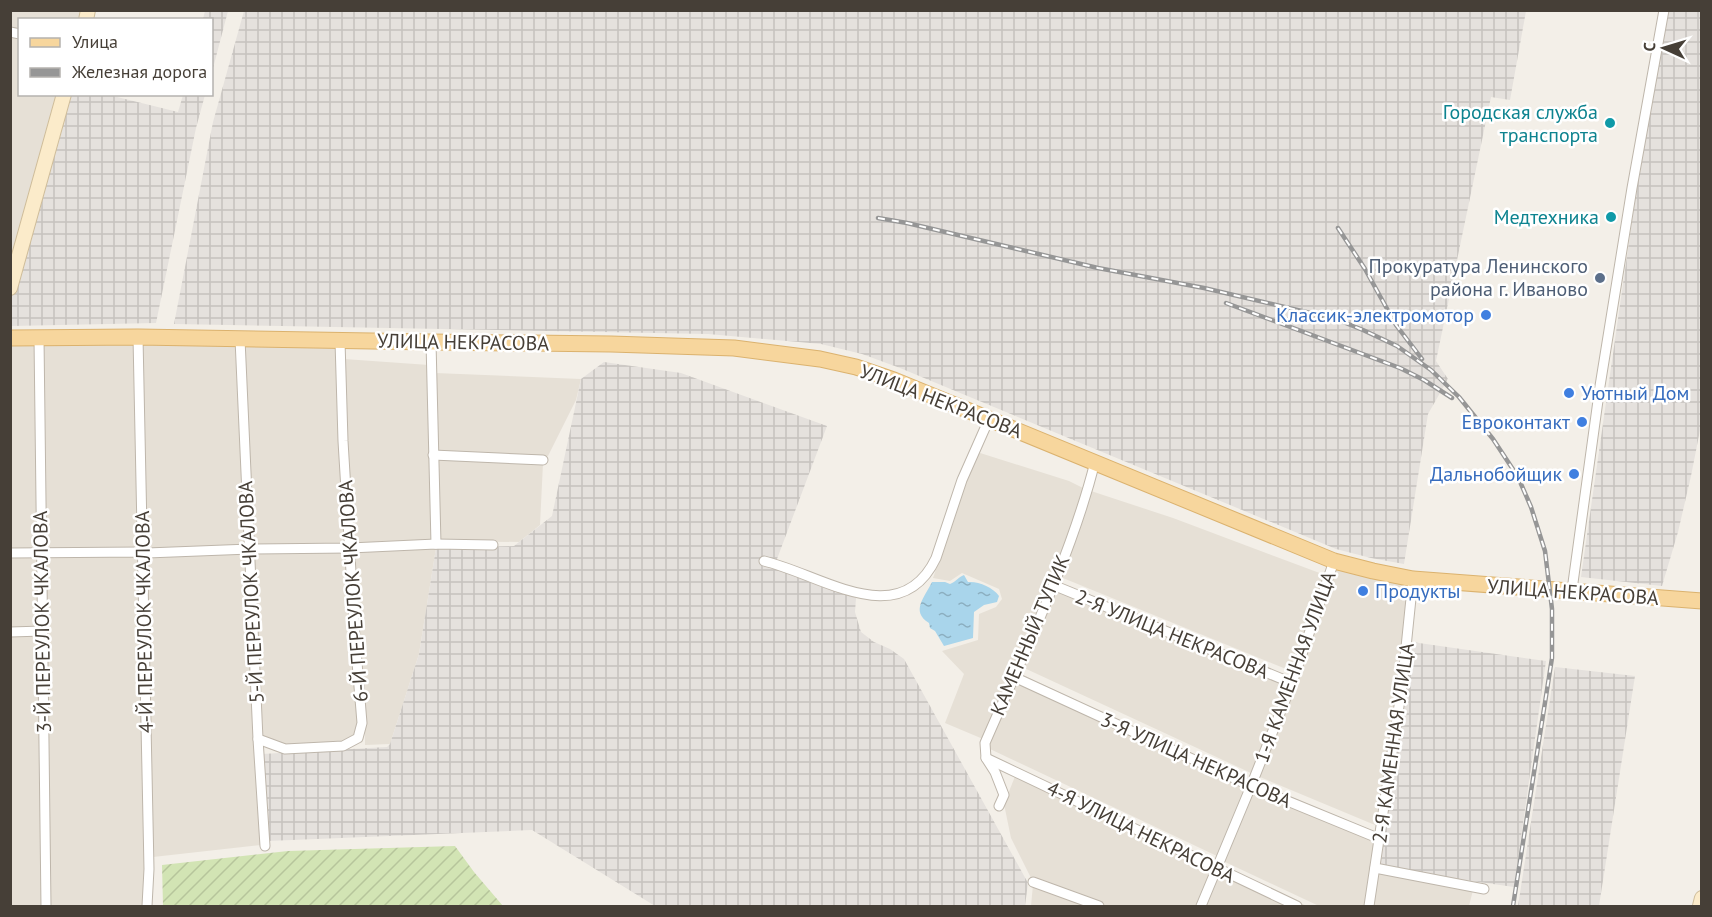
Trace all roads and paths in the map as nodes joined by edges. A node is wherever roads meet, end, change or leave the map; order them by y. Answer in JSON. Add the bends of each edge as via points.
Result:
{"nodes":[{"id":1,"x":1664,"y":10,"type":"edge"},
{"id":2,"x":63,"y":96,"type":"edge"},
{"id":3,"x":10,"y":288,"type":"edge"},
{"id":4,"x":138,"y":337,"type":"junction"},
{"id":5,"x":10,"y":338,"type":"edge"},
{"id":6,"x":39,"y":338,"type":"junction"},
{"id":7,"x":240,"y":339,"type":"junction"},
{"id":8,"x":340,"y":341,"type":"junction"},
{"id":9,"x":430,"y":342,"type":"junction"},
{"id":10,"x":989,"y":419,"type":"junction"},
{"id":11,"x":433,"y":455,"type":"junction"},
{"id":12,"x":543,"y":460,"type":"dead end"},
{"id":13,"x":1095,"y":462,"type":"junction"},
{"id":14,"x":436,"y":544,"type":"junction"},
{"id":15,"x":493,"y":545,"type":"dead end"},
{"id":16,"x":350,"y":548,"type":"junction"},
{"id":17,"x":250,"y":549,"type":"junction"},
{"id":18,"x":142,"y":552,"type":"junction"},
{"id":19,"x":41,"y":553,"type":"junction"},
{"id":20,"x":10,"y":554,"type":"edge"},
{"id":21,"x":764,"y":561,"type":"dead end"},
{"id":22,"x":1334,"y":561,"type":"junction"},
{"id":23,"x":1413,"y":579,"type":"junction"},
{"id":24,"x":1053,"y":585,"type":"junction"},
{"id":25,"x":1572,"y":590,"type":"junction"},
{"id":26,"x":1701,"y":601,"type":"edge"},
{"id":27,"x":44,"y":631,"type":"junction"},
{"id":28,"x":10,"y":632,"type":"edge"},
{"id":29,"x":1014,"y":677,"type":"junction"},
{"id":30,"x":1292,"y":682,"type":"junction"},
{"id":31,"x":258,"y":739,"type":"junction"},
{"id":32,"x":986,"y":758,"type":"junction"},
{"id":33,"x":1251,"y":786,"type":"junction"},
{"id":34,"x":999,"y":806,"type":"dead end"},
{"id":35,"x":1380,"y":839,"type":"junction"},
{"id":36,"x":265,"y":846,"type":"dead end"},
{"id":37,"x":1375,"y":868,"type":"junction"},
{"id":38,"x":1216,"y":869,"type":"junction"},
{"id":39,"x":1033,"y":882,"type":"dead end"},
{"id":40,"x":1484,"y":889,"type":"dead end"},
{"id":41,"x":1701,"y":898,"type":"edge"},
{"id":42,"x":46,"y":906,"type":"edge"},
{"id":43,"x":147,"y":906,"type":"edge"},
{"id":44,"x":1099,"y":906,"type":"edge"},
{"id":45,"x":1201,"y":906,"type":"edge"},
{"id":46,"x":1297,"y":906,"type":"edge"},
{"id":47,"x":1369,"y":906,"type":"edge"},
{"id":48,"x":1700,"y":906,"type":"edge"}],
"edges":[{"from":1,"to":25,"type":"street","via":[[1600,386]]},
{"from":2,"to":3,"type":"street"},
{"from":4,"to":6,"type":"main road","name":"УЛИЦА НЕКРАСОВА"},
{"from":4,"to":7,"type":"main road","name":"УЛИЦА НЕКРАСОВА"},
{"from":4,"to":18,"type":"street","name":"4-Й ПЕРЕУЛОК ЧКАЛОВА"},
{"from":5,"to":6,"type":"main road","name":"УЛИЦА НЕКРАСОВА"},
{"from":6,"to":19,"type":"street","name":"3-Й ПЕРЕУЛОК ЧКАЛОВА"},
{"from":7,"to":8,"type":"main road","name":"УЛИЦА НЕКРАСОВА"},
{"from":7,"to":17,"type":"street","name":"5-Й ПЕРЕУЛОК ЧКАЛОВА"},
{"from":8,"to":9,"type":"main road","name":"УЛИЦА НЕКРАСОВА"},
{"from":8,"to":16,"type":"street","name":"6-Й ПЕРЕУЛОК ЧКАЛОВА"},
{"from":9,"to":10,"type":"main road","name":"УЛИЦА НЕКРАСОВА","via":[[734,348],[820,359],[894,380]]},
{"from":9,"to":11,"type":"street"},
{"from":10,"to":13,"type":"main road","name":"УЛИЦА НЕКРАСОВА"},
{"from":10,"to":21,"type":"street","via":[[962,480],[936,558],[919,584],[894,596],[862,595]]},
{"from":11,"to":12,"type":"street"},
{"from":11,"to":14,"type":"street"},
{"from":13,"to":22,"type":"main road","name":"УЛИЦА НЕКРАСОВА"},
{"from":13,"to":24,"type":"street","name":"КАМЕННЫЙ ТУПИК"},
{"from":14,"to":15,"type":"street"},
{"from":14,"to":16,"type":"street"},
{"from":16,"to":17,"type":"street"},
{"from":16,"to":31,"type":"street","name":"6-Й ПЕРЕУЛОК ЧКАЛОВА","via":[[362,723],[358,738],[343,746],[285,749]]},
{"from":17,"to":18,"type":"street"},
{"from":17,"to":31,"type":"street","name":"5-Й ПЕРЕУЛОК ЧКАЛОВА"},
{"from":18,"to":19,"type":"street"},
{"from":18,"to":43,"type":"street","name":"4-Й ПЕРЕУЛОК ЧКАЛОВА"},
{"from":19,"to":20,"type":"street"},
{"from":19,"to":27,"type":"street","name":"3-Й ПЕРЕУЛОК ЧКАЛОВА"},
{"from":22,"to":23,"type":"main road","name":"УЛИЦА НЕКРАСОВА"},
{"from":22,"to":30,"type":"street","name":"1-Я КАМЕННАЯ УЛИЦА"},
{"from":23,"to":25,"type":"main road","name":"УЛИЦА НЕКРАСОВА"},
{"from":23,"to":35,"type":"street","name":"2-Я КАМЕННАЯ УЛИЦА"},
{"from":24,"to":29,"type":"street","name":"КАМЕННЫЙ ТУПИК"},
{"from":24,"to":30,"type":"street","name":"2-Я УЛИЦА НЕКРАСОВА"},
{"from":25,"to":26,"type":"main road","name":"УЛИЦА НЕКРАСОВА"},
{"from":27,"to":28,"type":"street"},
{"from":27,"to":42,"type":"street","name":"3-Й ПЕРЕУЛОК ЧКАЛОВА"},
{"from":29,"to":32,"type":"street","name":"КАМЕННЫЙ ТУПИК","via":[[985,743]]},
{"from":29,"to":33,"type":"street","name":"3-Я УЛИЦА НЕКРАСОВА"},
{"from":30,"to":33,"type":"street","name":"1-Я КАМЕННАЯ УЛИЦА"},
{"from":31,"to":36,"type":"street","name":"5-Й ПЕРЕУЛОК ЧКАЛОВА"},
{"from":32,"to":34,"type":"street","via":[[1004,795]]},
{"from":32,"to":38,"type":"street","name":"4-Я УЛИЦА НЕКРАСОВА"},
{"from":33,"to":35,"type":"street","name":"3-Я УЛИЦА НЕКРАСОВА"},
{"from":33,"to":38,"type":"street","name":"1-Я КАМЕННАЯ УЛИЦА"},
{"from":35,"to":37,"type":"street","name":"2-Я КАМЕННАЯ УЛИЦА"},
{"from":37,"to":40,"type":"street"},
{"from":37,"to":47,"type":"street","name":"2-Я КАМЕННАЯ УЛИЦА"},
{"from":38,"to":45,"type":"street","name":"1-Я КАМЕННАЯ УЛИЦА"},
{"from":38,"to":46,"type":"street","name":"4-Я УЛИЦА НЕКРАСОВА"},
{"from":39,"to":44,"type":"street"},
{"from":41,"to":48,"type":"street"}]}
